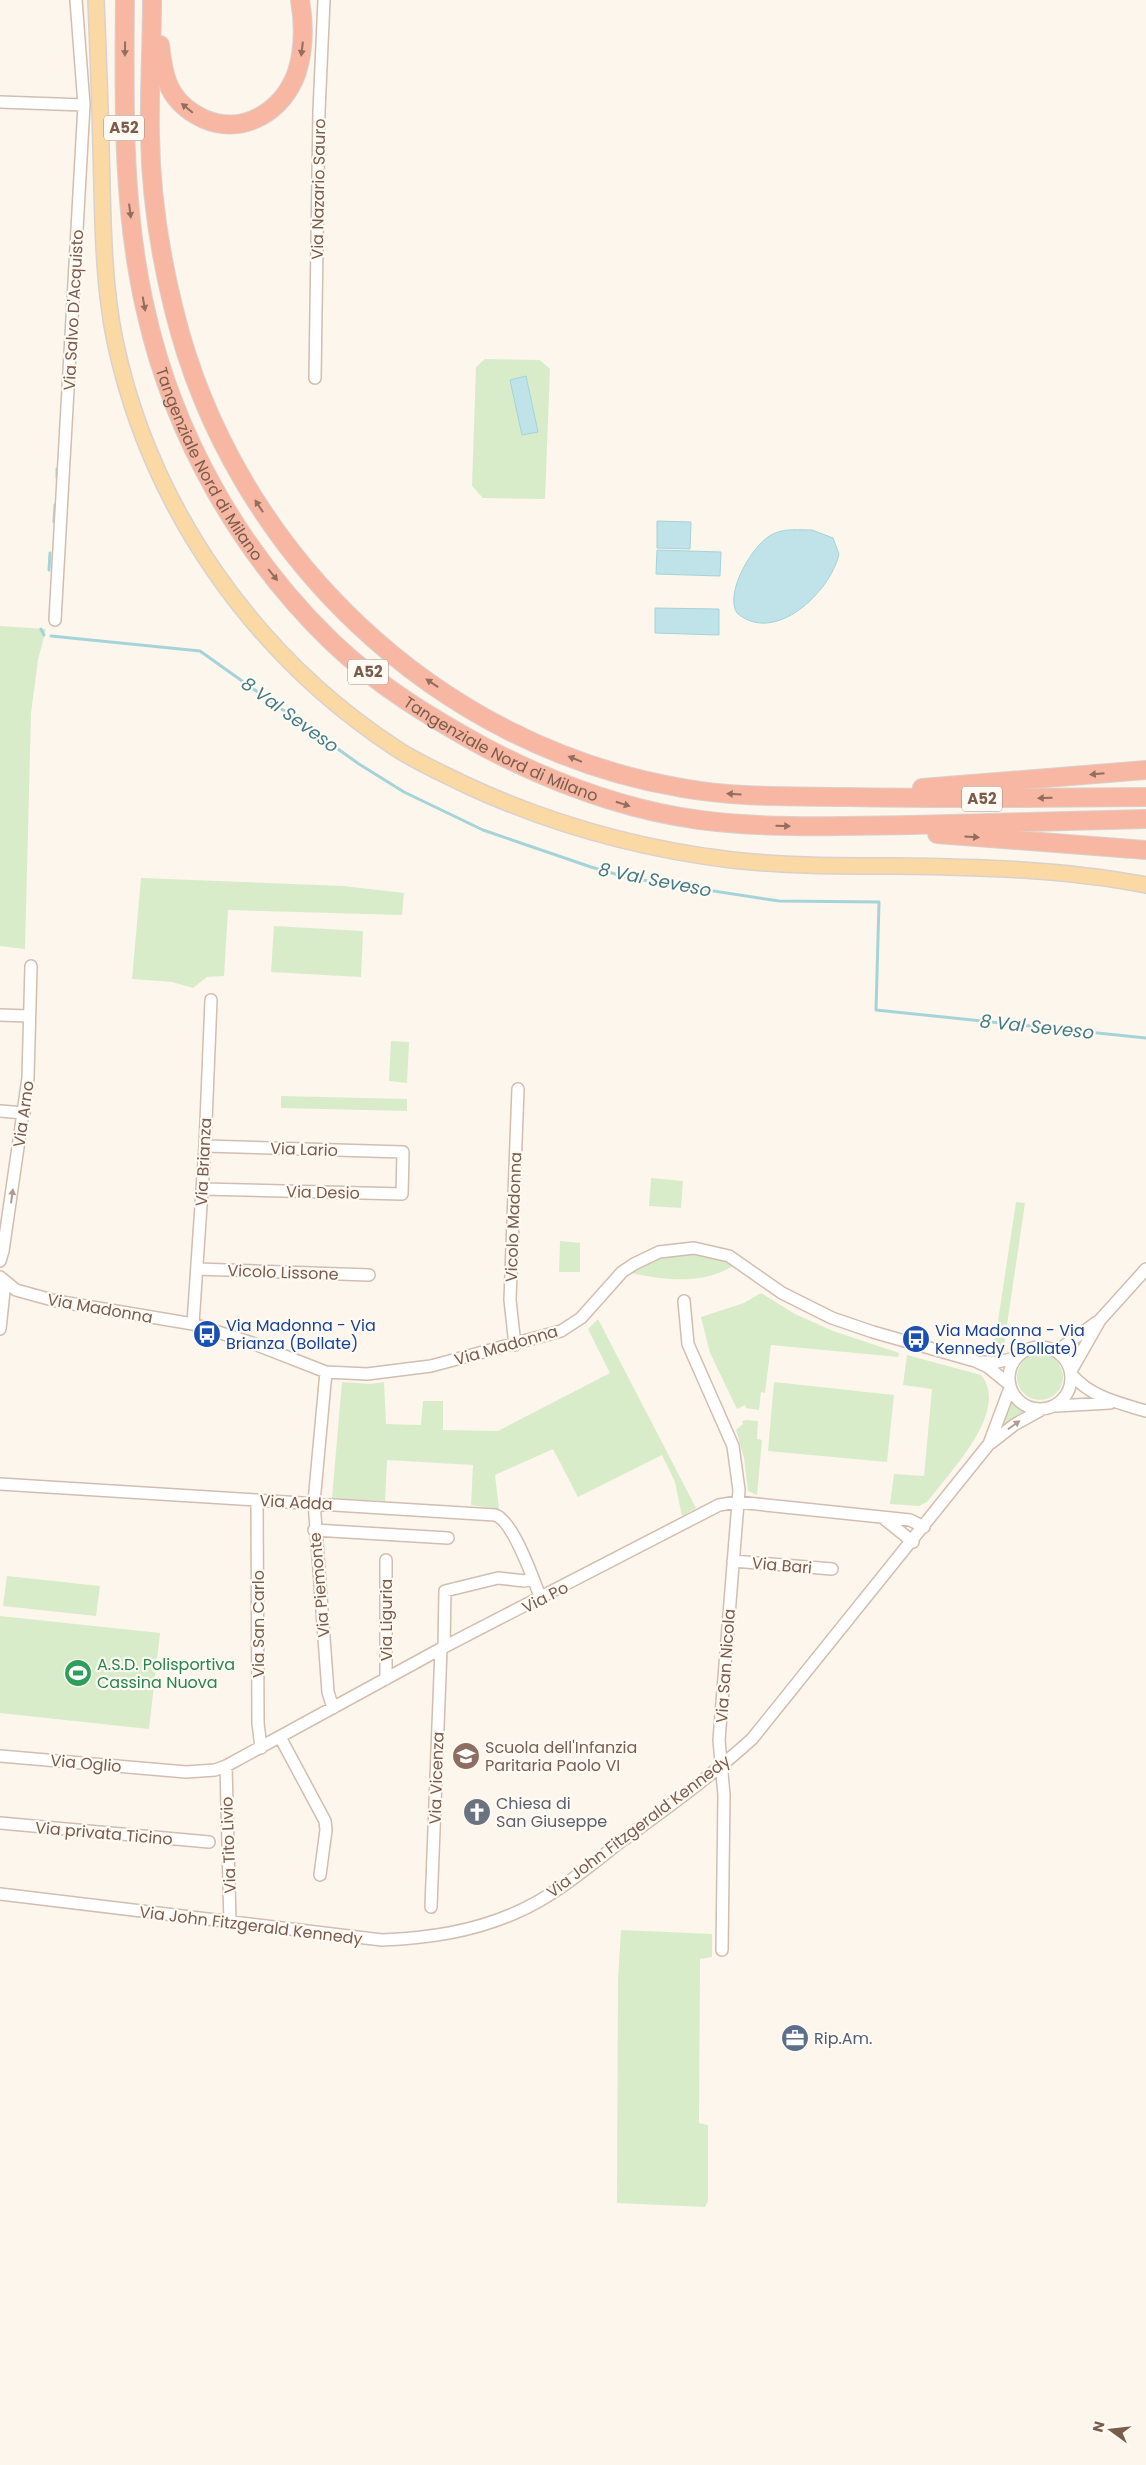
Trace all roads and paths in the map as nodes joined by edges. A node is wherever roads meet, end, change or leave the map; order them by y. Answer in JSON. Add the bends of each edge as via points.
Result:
{"nodes":[{"id":1,"x":76,"y":0,"type":"edge"},
{"id":2,"x":96,"y":0,"type":"edge"},
{"id":3,"x":125,"y":0,"type":"edge"},
{"id":4,"x":152,"y":0,"type":"edge"},
{"id":5,"x":160,"y":0,"type":"edge"},
{"id":6,"x":300,"y":0,"type":"edge"},
{"id":7,"x":324,"y":0,"type":"edge"},
{"id":8,"x":0,"y":102,"type":"edge"},
{"id":9,"x":84,"y":105,"type":"junction"},
{"id":10,"x":315,"y":378,"type":"dead end"},
{"id":11,"x":55,"y":620,"type":"dead end"},
{"id":12,"x":1146,"y":770,"type":"edge"},
{"id":13,"x":817,"y":797,"type":"junction"},
{"id":14,"x":1146,"y":797,"type":"edge"},
{"id":15,"x":1146,"y":819,"type":"edge"},
{"id":16,"x":819,"y":827,"type":"junction"},
{"id":17,"x":1146,"y":850,"type":"edge"},
{"id":18,"x":1146,"y":885,"type":"edge"},
{"id":19,"x":31,"y":966,"type":"dead end"},
{"id":20,"x":211,"y":1000,"type":"dead end"},
{"id":21,"x":0,"y":1015,"type":"edge"},
{"id":22,"x":28,"y":1016,"type":"junction"},
{"id":23,"x":518,"y":1089,"type":"dead end"},
{"id":24,"x":0,"y":1111,"type":"edge"},
{"id":25,"x":24,"y":1113,"type":"junction"},
{"id":26,"x":205,"y":1146,"type":"junction"},
{"id":27,"x":403,"y":1152,"type":"joint"},
{"id":28,"x":202,"y":1189,"type":"junction"},
{"id":29,"x":0,"y":1261,"type":"edge"},
{"id":30,"x":197,"y":1269,"type":"junction"},
{"id":31,"x":1146,"y":1269,"type":"edge"},
{"id":32,"x":369,"y":1275,"type":"dead end"},
{"id":33,"x":2,"y":1280,"type":"edge"},
{"id":34,"x":684,"y":1300,"type":"dead end"},
{"id":35,"x":1100,"y":1320,"type":"junction"},
{"id":36,"x":193,"y":1324,"type":"junction"},
{"id":37,"x":0,"y":1329,"type":"edge"},
{"id":38,"x":515,"y":1345,"type":"junction"},
{"id":39,"x":1056,"y":1351,"type":"junction"},
{"id":40,"x":1016,"y":1358,"type":"junction"},
{"id":41,"x":975,"y":1361,"type":"junction"},
{"id":42,"x":326,"y":1372,"type":"junction"},
{"id":43,"x":1071,"y":1373,"type":"junction"},
{"id":44,"x":1010,"y":1386,"type":"junction"},
{"id":45,"x":1117,"y":1403,"type":"junction"},
{"id":46,"x":1056,"y":1406,"type":"junction"},
{"id":47,"x":1041,"y":1410,"type":"junction"},
{"id":48,"x":1146,"y":1411,"type":"edge"},
{"id":49,"x":989,"y":1444,"type":"junction"},
{"id":50,"x":0,"y":1484,"type":"edge"},
{"id":51,"x":257,"y":1500,"type":"junction"},
{"id":52,"x":314,"y":1502,"type":"junction"},
{"id":53,"x":737,"y":1502,"type":"junction"},
{"id":54,"x":882,"y":1517,"type":"junction"},
{"id":55,"x":924,"y":1527,"type":"junction"},
{"id":56,"x":314,"y":1530,"type":"junction"},
{"id":57,"x":448,"y":1538,"type":"dead end"},
{"id":58,"x":912,"y":1542,"type":"junction"},
{"id":59,"x":386,"y":1560,"type":"dead end"},
{"id":60,"x":733,"y":1561,"type":"junction"},
{"id":61,"x":832,"y":1569,"type":"dead end"},
{"id":62,"x":533,"y":1578,"type":"junction"},
{"id":63,"x":541,"y":1599,"type":"junction"},
{"id":64,"x":442,"y":1648,"type":"junction"},
{"id":65,"x":386,"y":1679,"type":"junction"},
{"id":66,"x":333,"y":1708,"type":"junction"},
{"id":67,"x":280,"y":1738,"type":"junction"},
{"id":68,"x":261,"y":1748,"type":"junction"},
{"id":69,"x":0,"y":1756,"type":"edge"},
{"id":70,"x":226,"y":1766,"type":"junction"},
{"id":71,"x":722,"y":1766,"type":"junction"},
{"id":72,"x":0,"y":1823,"type":"edge"},
{"id":73,"x":209,"y":1842,"type":"dead end"},
{"id":74,"x":320,"y":1875,"type":"dead end"},
{"id":75,"x":0,"y":1894,"type":"edge"},
{"id":76,"x":431,"y":1907,"type":"dead end"},
{"id":77,"x":230,"y":1923,"type":"junction"},
{"id":78,"x":722,"y":1950,"type":"dead end"}],
"edges":[{"from":1,"to":9,"type":"street","name":"Via Salvo D'Acquisto"},
{"from":2,"to":18,"type":"main road","via":[[108,290],[115,340],[126,384],[148,449],[178,514],[216,574],[296,670],[343,710],[397,749],[492,797],[581,829],[657,848],[762,863],[1045,871]]},
{"from":3,"to":16,"type":"highway","name":"Tangenziale Nord di Milano","number":"A52","one_way":true,"via":[[124,117],[128,193],[146,313],[170,391],[198,458],[236,526],[291,598],[334,644],[389,689],[440,723],[512,762],[627,806],[700,820]]},
{"from":13,"to":4,"type":"highway","name":"Tangenziale Nord di Milano","number":"A52","one_way":true,"via":[[761,796],[683,788],[598,767],[535,742],[455,698],[364,632],[324,592],[280,540],[219,438],[189,362],[174,310],[158,226],[150,140]]},
{"from":6,"to":5,"type":"highway","one_way":true,"via":[[303,40],[292,84],[275,106],[257,120],[230,125],[195,114],[181,104],[172,91],[162,62]]},
{"from":7,"to":10,"type":"street","name":"Via Nazario Sauro"},
{"from":8,"to":9,"type":"street"},
{"from":9,"to":11,"type":"street","name":"Via Salvo D'Acquisto"},
{"from":12,"to":13,"type":"highway","one_way":true},
{"from":14,"to":13,"type":"highway","name":"Tangenziale Nord di Milano","number":"A52","one_way":true},
{"from":15,"to":16,"type":"highway","name":"Tangenziale Nord di Milano","number":"A52"},
{"from":16,"to":17,"type":"highway","one_way":true},
{"from":19,"to":22,"type":"street","name":"Via Arno"},
{"from":20,"to":26,"type":"street","name":"Via Brianza"},
{"from":21,"to":22,"type":"street"},
{"from":22,"to":25,"type":"street","name":"Via Arno","via":[[28,1078]]},
{"from":23,"to":38,"type":"street","name":"Vicolo Madonna","via":[[510,1300]]},
{"from":24,"to":25,"type":"street"},
{"from":29,"to":25,"type":"street","name":"Via Arno","one_way":true},
{"from":26,"to":27,"type":"street","name":"Via Lario"},
{"from":26,"to":28,"type":"street","name":"Via Brianza"},
{"from":27,"to":28,"type":"street","name":"Via Desio","via":[[402,1194]]},
{"from":28,"to":30,"type":"street","name":"Via Brianza"},
{"from":30,"to":32,"type":"street","name":"Vicolo Lissone"},
{"from":30,"to":36,"type":"street","name":"Via Brianza"},
{"from":31,"to":35,"type":"street"},
{"from":33,"to":36,"type":"street","name":"Via Madonna","via":[[22,1292],[56,1301]]},
{"from":33,"to":37,"type":"street"},
{"from":34,"to":53,"type":"street","name":"Via San Nicola","via":[[688,1344],[733,1446],[739,1490]]},
{"from":35,"to":39,"type":"street"},
{"from":35,"to":43,"type":"street"},
{"from":36,"to":42,"type":"street","name":"Via Madonna"},
{"from":38,"to":41,"type":"street","name":"Via Madonna","via":[[571,1326],[622,1272],[647,1257],[670,1250],[694,1248],[729,1256],[782,1293],[832,1318]]},
{"from":38,"to":42,"type":"street","name":"Via Madonna","via":[[396,1372]]},
{"from":39,"to":40,"type":"street","via":[[1035,1347]]},
{"from":39,"to":43,"type":"street","via":[[1067,1361]]},
{"from":40,"to":41,"type":"street","name":"Via Madonna","via":[[997,1362]]},
{"from":40,"to":44,"type":"street","via":[[1010,1371]]},
{"from":41,"to":44,"type":"street","name":"Via Madonna","via":[[988,1367]]},
{"from":42,"to":52,"type":"street","name":"Via Piemonte"},
{"from":43,"to":45,"type":"street","via":[[1091,1392]]},
{"from":43,"to":46,"type":"street","via":[[1070,1389]]},
{"from":44,"to":47,"type":"street","via":[[1020,1403]]},
{"from":44,"to":49,"type":"street","name":"Via John Fitzgerald Kennedy"},
{"from":45,"to":46,"type":"street"},
{"from":45,"to":48,"type":"street"},
{"from":46,"to":47,"type":"street"},
{"from":49,"to":47,"type":"street","name":"Via John Fitzgerald Kennedy","one_way":true},
{"from":49,"to":55,"type":"street","name":"Via John Fitzgerald Kennedy"},
{"from":50,"to":51,"type":"street","name":"Via Adda"},
{"from":51,"to":52,"type":"street","name":"Via Adda"},
{"from":51,"to":68,"type":"street","name":"Via San Carlo","via":[[258,1723]]},
{"from":52,"to":56,"type":"street","name":"Via Piemonte"},
{"from":52,"to":62,"type":"street","name":"Via Adda","via":[[499,1516],[516,1540]]},
{"from":53,"to":54,"type":"street","name":"Via Po"},
{"from":53,"to":60,"type":"street","name":"Via San Nicola"},
{"from":53,"to":63,"type":"street","name":"Via Po","via":[[719,1505]]},
{"from":54,"to":55,"type":"street","name":"Via Po","via":[[910,1520]]},
{"from":54,"to":58,"type":"street"},
{"from":55,"to":58,"type":"street","name":"Via John Fitzgerald Kennedy"},
{"from":56,"to":57,"type":"street"},
{"from":56,"to":66,"type":"street","name":"Via Piemonte","via":[[328,1692]]},
{"from":58,"to":71,"type":"street","name":"Via John Fitzgerald Kennedy","via":[[752,1739]]},
{"from":59,"to":65,"type":"street","name":"Via Liguria"},
{"from":60,"to":61,"type":"street","name":"Via Bari"},
{"from":60,"to":71,"type":"street","name":"Via San Nicola","via":[[719,1740]]},
{"from":62,"to":63,"type":"street","name":"Via Adda"},
{"from":62,"to":64,"type":"street","name":"Via Vicenza","via":[[525,1581],[498,1578],[445,1591]]},
{"from":63,"to":64,"type":"street","name":"Via Po"},
{"from":64,"to":65,"type":"street","name":"Via Po"},
{"from":64,"to":76,"type":"street","name":"Via Vicenza"},
{"from":65,"to":66,"type":"street","name":"Via Po"},
{"from":66,"to":67,"type":"street","name":"Via Po"},
{"from":67,"to":68,"type":"street","name":"Via Po"},
{"from":67,"to":74,"type":"street","via":[[325,1821]]},
{"from":68,"to":70,"type":"street","name":"Via Po"},
{"from":69,"to":70,"type":"street","name":"Via Oglio","via":[[172,1771],[215,1770]]},
{"from":70,"to":77,"type":"street","name":"Via Tito Livio"},
{"from":71,"to":77,"type":"street","name":"Via John Fitzgerald Kennedy","via":[[561,1887],[516,1913],[472,1928],[432,1937],[382,1940]]},
{"from":71,"to":78,"type":"street","name":"Via San Nicola"},
{"from":72,"to":73,"type":"street","name":"Via privata Ticino"},
{"from":75,"to":77,"type":"street","name":"Via John Fitzgerald Kennedy"}]}
